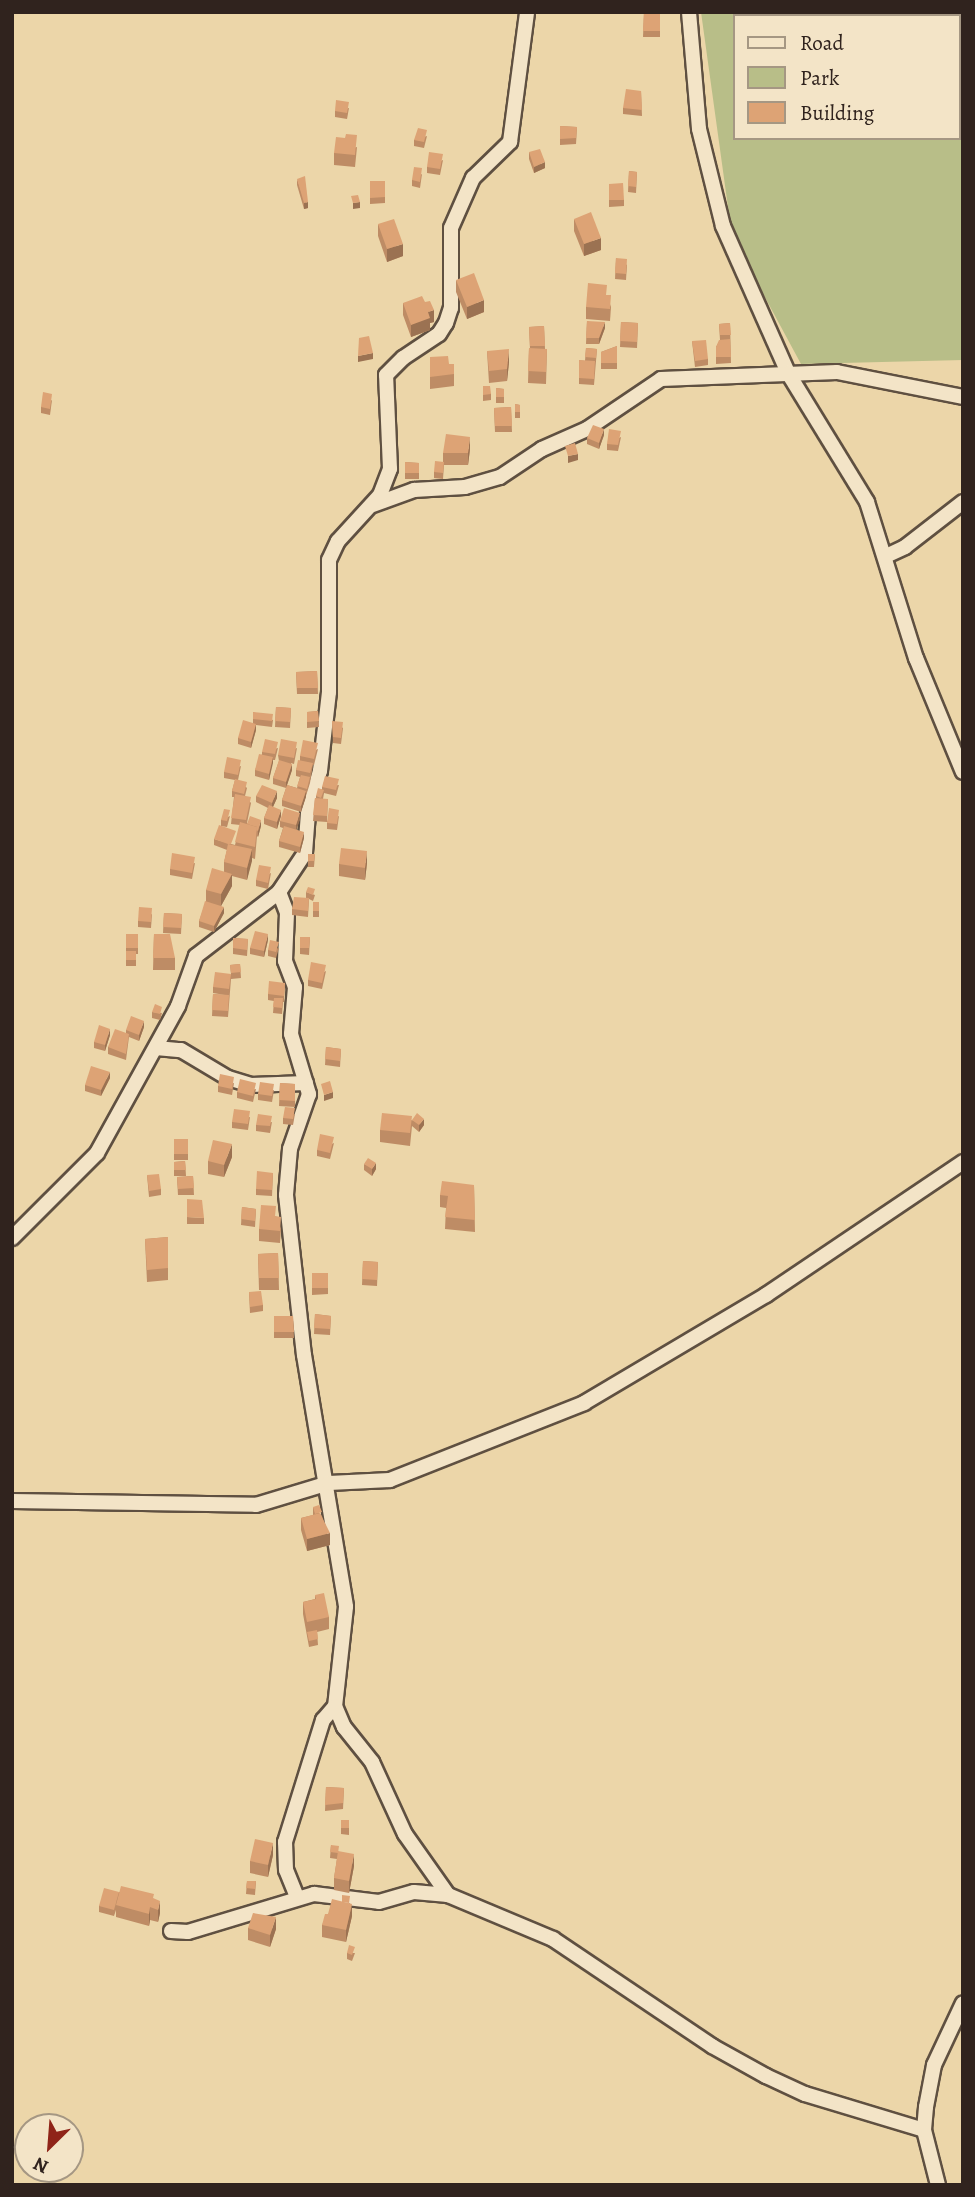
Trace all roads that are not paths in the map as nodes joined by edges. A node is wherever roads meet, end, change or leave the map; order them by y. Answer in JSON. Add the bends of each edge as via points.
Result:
{"nodes":[{"id":1,"x":527,"y":12,"type":"edge"},
{"id":2,"x":689,"y":12,"type":"edge"},
{"id":3,"x":788,"y":373,"type":"junction"},
{"id":4,"x":963,"y":397,"type":"edge"},
{"id":5,"x":963,"y":502,"type":"edge"},
{"id":6,"x":372,"y":506,"type":"junction"},
{"id":7,"x":886,"y":556,"type":"junction"},
{"id":8,"x":963,"y":772,"type":"edge"},
{"id":9,"x":279,"y":892,"type":"junction"},
{"id":10,"x":156,"y":1048,"type":"junction"},
{"id":11,"x":306,"y":1083,"type":"junction"},
{"id":12,"x":963,"y":1162,"type":"edge"},
{"id":13,"x":12,"y":1238,"type":"edge"},
{"id":14,"x":329,"y":1483,"type":"junction"},
{"id":15,"x":12,"y":1501,"type":"edge"},
{"id":16,"x":335,"y":1706,"type":"junction"},
{"id":17,"x":448,"y":1895,"type":"junction"},
{"id":18,"x":297,"y":1897,"type":"junction"},
{"id":19,"x":171,"y":1931,"type":"dead end"},
{"id":20,"x":963,"y":2003,"type":"edge"},
{"id":21,"x":924,"y":2130,"type":"junction"},
{"id":22,"x":938,"y":2185,"type":"edge"}],
"edges":[{"from":1,"to":6,"type":"street","via":[[513,135],[500,155],[473,178],[451,228],[451,308],[446,323],[439,334],[403,358],[386,376],[391,462]]},
{"from":2,"to":3,"type":"street","via":[[694,93],[714,196]]},
{"from":3,"to":4,"type":"street","via":[[872,377]]},
{"from":3,"to":6,"type":"street","via":[[661,379],[594,425],[542,449],[500,477],[465,487],[414,489]]},
{"from":3,"to":7,"type":"street","via":[[850,469]]},
{"from":5,"to":7,"type":"street","via":[[905,547]]},
{"from":6,"to":9,"type":"street","via":[[338,541],[326,573],[324,746],[307,813],[305,853]]},
{"from":7,"to":8,"type":"street","via":[[916,658]]},
{"from":9,"to":10,"type":"street","via":[[196,956]]},
{"from":9,"to":11,"type":"street","via":[[287,913],[285,961],[295,987],[291,1034]]},
{"from":10,"to":11,"type":"street","via":[[181,1050],[228,1078],[251,1085]]},
{"from":10,"to":13,"type":"street","via":[[97,1153]]},
{"from":11,"to":14,"type":"street","via":[[304,1116],[285,1170],[285,1195],[304,1355]]},
{"from":12,"to":14,"type":"street","via":[[766,1295],[584,1404],[390,1480]]},
{"from":14,"to":15,"type":"street","via":[[256,1505]]},
{"from":14,"to":16,"type":"street","via":[[346,1607]]},
{"from":16,"to":17,"type":"street","via":[[344,1727],[372,1762],[405,1834]]},
{"from":16,"to":18,"type":"street","via":[[324,1720],[285,1842],[286,1870]]},
{"from":17,"to":18,"type":"street","via":[[414,1892],[379,1902],[314,1894]]},
{"from":17,"to":21,"type":"street","via":[[553,1939],[712,2046],[766,2076],[805,2095]]},
{"from":18,"to":19,"type":"street","via":[[265,1912],[188,1932]]},
{"from":20,"to":21,"type":"street","via":[[934,2065]]},
{"from":21,"to":22,"type":"street"}]}
